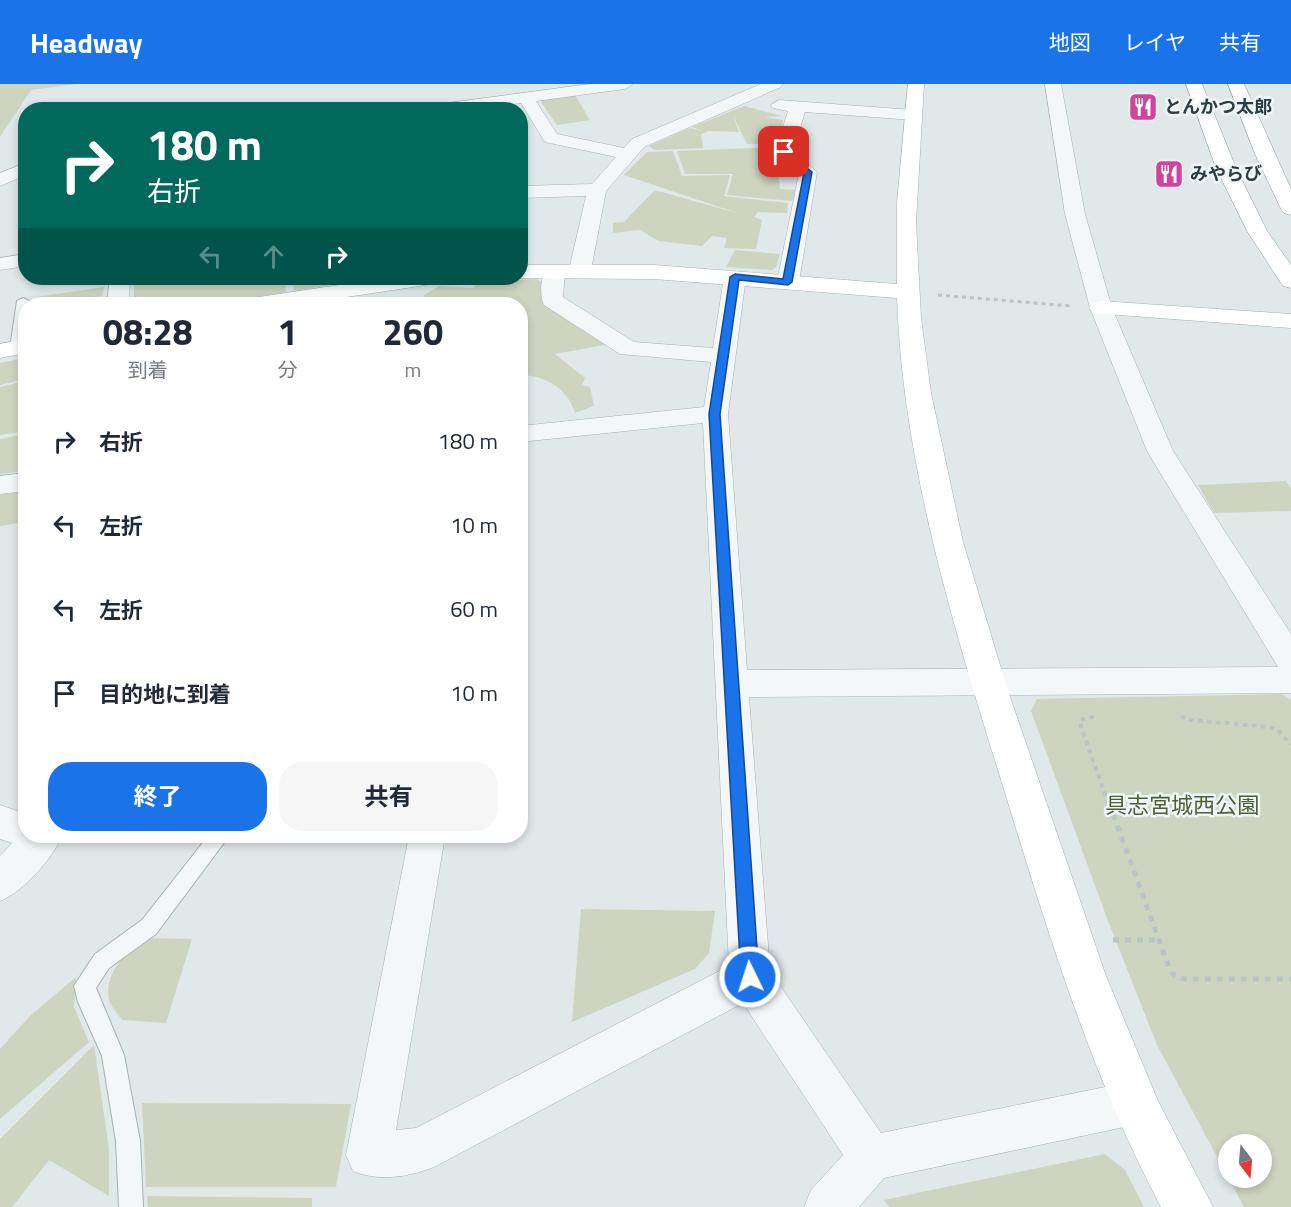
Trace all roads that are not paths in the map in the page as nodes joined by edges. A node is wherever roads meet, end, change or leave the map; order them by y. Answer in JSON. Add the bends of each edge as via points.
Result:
{"nodes":[{"id":1,"x":625,"y":84,"type":"edge"},
{"id":2,"x":775,"y":84,"type":"edge"},
{"id":3,"x":1053,"y":84,"type":"edge"},
{"id":4,"x":1194,"y":84,"type":"edge"},
{"id":5,"x":1236,"y":84,"type":"edge"},
{"id":6,"x":753,"y":94,"type":"junction"},
{"id":7,"x":525,"y":97,"type":"junction"},
{"id":8,"x":915,"y":100,"type":"edge"},
{"id":9,"x":490,"y":102,"type":"edge"},
{"id":10,"x":798,"y":106,"type":"junction"},
{"id":11,"x":628,"y":154,"type":"junction"},
{"id":12,"x":18,"y":172,"type":"edge"},
{"id":13,"x":0,"y":180,"type":"edge"},
{"id":14,"x":597,"y":190,"type":"junction"},
{"id":15,"x":528,"y":192,"type":"edge"},
{"id":16,"x":1291,"y":209,"type":"edge"},
{"id":17,"x":18,"y":261,"type":"edge"},
{"id":18,"x":0,"y":264,"type":"edge"},
{"id":19,"x":579,"y":270,"type":"junction"},
{"id":20,"x":554,"y":271,"type":"junction"},
{"id":21,"x":528,"y":272,"type":"edge"},
{"id":22,"x":735,"y":277,"type":"junction"},
{"id":23,"x":1291,"y":281,"type":"edge"},
{"id":24,"x":788,"y":282,"type":"junction"},
{"id":25,"x":382,"y":285,"type":"edge"},
{"id":26,"x":908,"y":292,"type":"junction"},
{"id":27,"x":306,"y":297,"type":"edge"},
{"id":28,"x":1101,"y":308,"type":"junction"},
{"id":29,"x":1291,"y":321,"type":"edge"},
{"id":30,"x":18,"y":327,"type":"edge"},
{"id":31,"x":14,"y":348,"type":"edge"},
{"id":32,"x":723,"y":356,"type":"junction"},
{"id":33,"x":715,"y":414,"type":"junction"},
{"id":34,"x":528,"y":433,"type":"edge"},
{"id":35,"x":18,"y":483,"type":"edge"},
{"id":36,"x":0,"y":485,"type":"edge"},
{"id":37,"x":1291,"y":661,"type":"edge"},
{"id":38,"x":1291,"y":680,"type":"edge"},
{"id":39,"x":988,"y":683,"type":"junction"},
{"id":40,"x":730,"y":684,"type":"junction"},
{"id":41,"x":0,"y":822,"type":"edge"},
{"id":42,"x":18,"y":828,"type":"edge"},
{"id":43,"x":32,"y":843,"type":"edge"},
{"id":44,"x":214,"y":843,"type":"edge"},
{"id":45,"x":426,"y":843,"type":"edge"},
{"id":46,"x":0,"y":883,"type":"edge"},
{"id":47,"x":750,"y":977,"type":"junction"},
{"id":48,"x":1134,"y":1103,"type":"junction"},
{"id":49,"x":871,"y":1158,"type":"junction"},
{"id":50,"x":130,"y":1207,"type":"edge"},
{"id":51,"x":828,"y":1207,"type":"edge"},
{"id":52,"x":1188,"y":1207,"type":"edge"}],
"edges":[{"from":1,"to":7,"type":"street"},
{"from":2,"to":6,"type":"street"},
{"from":3,"to":28,"type":"street","via":[[1075,214]]},
{"from":4,"to":23,"type":"main road","via":[[1226,168],[1257,231]]},
{"from":5,"to":16,"type":"main road"},
{"from":6,"to":10,"type":"street","via":[[779,105]]},
{"from":6,"to":11,"type":"street","via":[[638,143]]},
{"from":7,"to":9,"type":"street"},
{"from":7,"to":11,"type":"street","via":[[551,138]]},
{"from":8,"to":10,"type":"street"},
{"from":8,"to":26,"type":"main road","via":[[906,216]]},
{"from":10,"to":24,"type":"street","via":[[784,152],[808,172]]},
{"from":11,"to":14,"type":"street"},
{"from":12,"to":13,"type":"street"},
{"from":14,"to":15,"type":"street"},
{"from":14,"to":19,"type":"street"},
{"from":17,"to":18,"type":"street"},
{"from":19,"to":20,"type":"main road"},
{"from":19,"to":22,"type":"main road"},
{"from":20,"to":21,"type":"main road"},
{"from":20,"to":32,"type":"street","via":[[552,300],[628,349]]},
{"from":22,"to":24,"type":"main road"},
{"from":22,"to":32,"type":"street"},
{"from":24,"to":26,"type":"main road"},
{"from":25,"to":27,"type":"main road"},
{"from":26,"to":39,"type":"main road","via":[[924,431],[946,534]]},
{"from":28,"to":29,"type":"main road"},
{"from":28,"to":37,"type":"street","via":[[1160,451]]},
{"from":30,"to":31,"type":"lane"},
{"from":32,"to":33,"type":"street"},
{"from":33,"to":34,"type":"street"},
{"from":33,"to":40,"type":"street"},
{"from":35,"to":36,"type":"street"},
{"from":38,"to":39,"type":"street"},
{"from":39,"to":40,"type":"street"},
{"from":39,"to":48,"type":"main road","via":[[1068,931]]},
{"from":40,"to":47,"type":"street"},
{"from":41,"to":42,"type":"street"},
{"from":43,"to":46,"type":"street"},
{"from":44,"to":50,"type":"lane","via":[[149,927],[102,961],[85,986],[113,1055],[128,1141]]},
{"from":45,"to":47,"type":"street","via":[[369,1155],[420,1150]]},
{"from":47,"to":49,"type":"street"},
{"from":48,"to":49,"type":"street"},
{"from":48,"to":52,"type":"main road"},
{"from":49,"to":51,"type":"street"}]}
